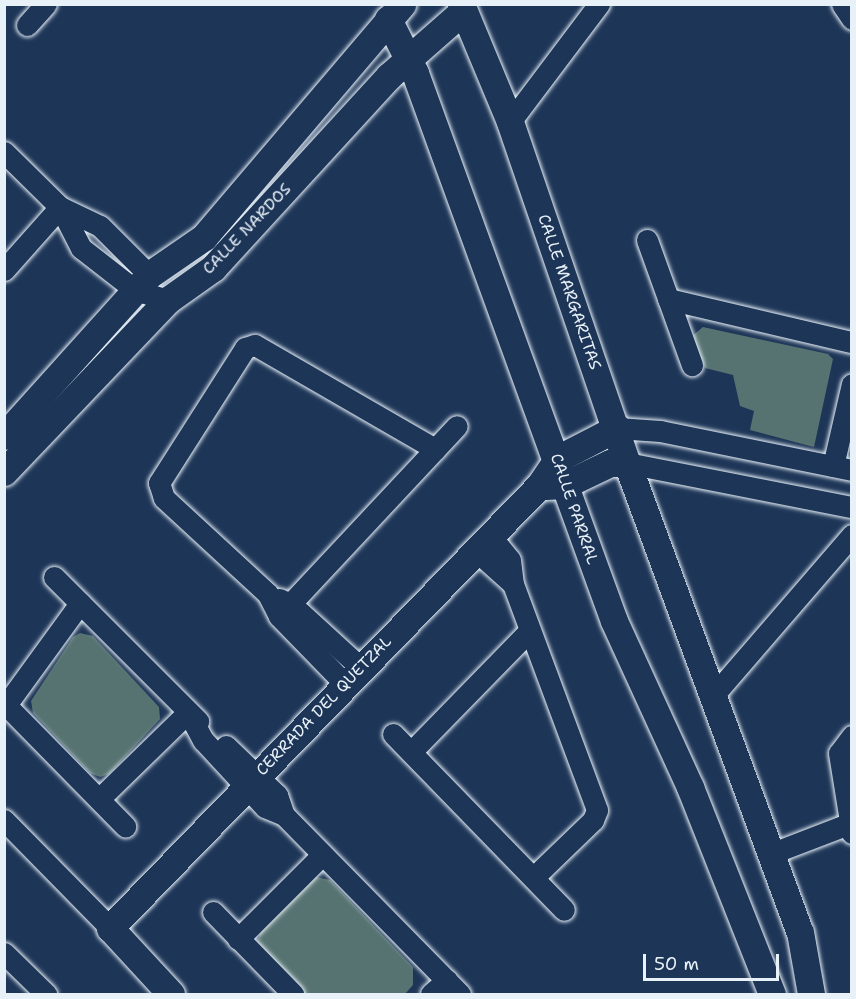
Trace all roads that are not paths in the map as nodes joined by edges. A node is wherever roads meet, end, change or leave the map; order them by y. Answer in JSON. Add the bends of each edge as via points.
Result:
{"nodes":[{"id":1,"x":46,"y":4,"type":"edge"},
{"id":2,"x":599,"y":4,"type":"edge"},
{"id":3,"x":842,"y":4,"type":"edge"},
{"id":4,"x":462,"y":8,"type":"edge"},
{"id":5,"x":395,"y":12,"type":"edge"},
{"id":6,"x":852,"y":19,"type":"edge"},
{"id":7,"x":27,"y":25,"type":"dead end"},
{"id":8,"x":409,"y":58,"type":"junction"},
{"id":9,"x":384,"y":82,"type":"junction"},
{"id":10,"x":418,"y":86,"type":"junction"},
{"id":11,"x":510,"y":122,"type":"junction"},
{"id":12,"x":4,"y":153,"type":"edge"},
{"id":13,"x":60,"y":207,"type":"junction"},
{"id":14,"x":647,"y":240,"type":"dead end"},
{"id":15,"x":4,"y":270,"type":"edge"},
{"id":16,"x":142,"y":283,"type":"junction"},
{"id":17,"x":668,"y":299,"type":"junction"},
{"id":18,"x":168,"y":300,"type":"junction"},
{"id":19,"x":852,"y":342,"type":"edge"},
{"id":20,"x":692,"y":365,"type":"dead end"},
{"id":21,"x":852,"y":384,"type":"edge"},
{"id":22,"x":457,"y":426,"type":"dead end"},
{"id":23,"x":617,"y":428,"type":"junction"},
{"id":24,"x":4,"y":436,"type":"edge"},
{"id":25,"x":435,"y":449,"type":"junction"},
{"id":26,"x":557,"y":459,"type":"junction"},
{"id":27,"x":627,"y":463,"type":"junction"},
{"id":28,"x":842,"y":468,"type":"edge"},
{"id":29,"x":4,"y":472,"type":"edge"},
{"id":30,"x":552,"y":486,"type":"junction"},
{"id":31,"x":852,"y":507,"type":"edge"},
{"id":32,"x":852,"y":535,"type":"edge"},
{"id":33,"x":481,"y":541,"type":"junction"},
{"id":34,"x":54,"y":577,"type":"dead end"},
{"id":35,"x":80,"y":603,"type":"junction"},
{"id":36,"x":285,"y":610,"type":"junction"},
{"id":37,"x":530,"y":630,"type":"junction"},
{"id":38,"x":354,"y":677,"type":"junction"},
{"id":39,"x":712,"y":697,"type":"junction"},
{"id":40,"x":5,"y":704,"type":"edge"},
{"id":41,"x":188,"y":712,"type":"junction"},
{"id":42,"x":393,"y":734,"type":"dead end"},
{"id":43,"x":852,"y":736,"type":"edge"},
{"id":44,"x":411,"y":752,"type":"junction"},
{"id":45,"x":251,"y":781,"type":"junction"},
{"id":46,"x":99,"y":799,"type":"junction"},
{"id":47,"x":4,"y":820,"type":"edge"},
{"id":48,"x":125,"y":826,"type":"dead end"},
{"id":49,"x":850,"y":828,"type":"edge"},
{"id":50,"x":771,"y":854,"type":"junction"},
{"id":51,"x":322,"y":855,"type":"junction"},
{"id":52,"x":533,"y":878,"type":"junction"},
{"id":53,"x":564,"y":910,"type":"dead end"},
{"id":54,"x":213,"y":912,"type":"dead end"},
{"id":55,"x":110,"y":928,"type":"junction"},
{"id":56,"x":238,"y":939,"type":"junction"},
{"id":57,"x":4,"y":953,"type":"edge"},
{"id":58,"x":446,"y":990,"type":"edge"},
{"id":59,"x":46,"y":994,"type":"edge"},
{"id":60,"x":171,"y":994,"type":"edge"},
{"id":61,"x":292,"y":994,"type":"edge"},
{"id":62,"x":772,"y":994,"type":"edge"},
{"id":63,"x":811,"y":994,"type":"edge"}],
"edges":[{"from":1,"to":7,"type":"street"},
{"from":2,"to":11,"type":"street"},
{"from":3,"to":6,"type":"street"},
{"from":4,"to":8,"type":"street","name":"CALLE NARDOS"},
{"from":4,"to":11,"type":"street","name":"CALLE MARGARITAS"},
{"from":5,"to":8,"type":"street","name":"CALLE PARRAL"},
{"from":5,"to":16,"type":"street","name":"CALLE NARDOS","via":[[204,237]]},
{"from":8,"to":9,"type":"street","name":"CALLE NARDOS"},
{"from":8,"to":10,"type":"street","name":"CALLE PARRAL"},
{"from":9,"to":10,"type":"street","via":[[407,81]]},
{"from":9,"to":18,"type":"street","name":"CALLE NARDOS","via":[[213,267]]},
{"from":10,"to":26,"type":"street","name":"CALLE PARRAL"},
{"from":11,"to":23,"type":"street","name":"CALLE MARGARITAS"},
{"from":12,"to":13,"type":"street"},
{"from":13,"to":15,"type":"street"},
{"from":13,"to":16,"type":"street","via":[[100,226]]},
{"from":14,"to":17,"type":"street"},
{"from":16,"to":18,"type":"street"},
{"from":16,"to":24,"type":"street","name":"CALLE NARDOS"},
{"from":17,"to":19,"type":"street"},
{"from":17,"to":20,"type":"street"},
{"from":18,"to":29,"type":"street","name":"CALLE NARDOS"},
{"from":21,"to":28,"type":"street"},
{"from":22,"to":25,"type":"street"},
{"from":23,"to":26,"type":"street"},
{"from":23,"to":27,"type":"street","name":"CALLE MARGARITAS"},
{"from":23,"to":28,"type":"street","via":[[660,430]]},
{"from":25,"to":36,"type":"street"},
{"from":25,"to":36,"type":"street","via":[[262,348],[245,348],[158,487],[164,498]]},
{"from":26,"to":30,"type":"street","name":"CALLE PARRAL"},
{"from":27,"to":30,"type":"street","name":"CERRADA DEL QUETZAL","via":[[610,463]]},
{"from":27,"to":31,"type":"street"},
{"from":27,"to":39,"type":"street","name":"CALLE MARGARITAS"},
{"from":30,"to":33,"type":"street","name":"CERRADA DEL QUETZAL"},
{"from":30,"to":62,"type":"street","name":"CALLE PARRAL","via":[[690,787]]},
{"from":32,"to":39,"type":"street"},
{"from":33,"to":37,"type":"street","via":[[510,560],[513,584]]},
{"from":33,"to":38,"type":"street","name":"CERRADA DEL QUETZAL"},
{"from":34,"to":35,"type":"street"},
{"from":35,"to":40,"type":"street"},
{"from":35,"to":41,"type":"street"},
{"from":36,"to":38,"type":"street"},
{"from":37,"to":44,"type":"street"},
{"from":37,"to":52,"type":"street","via":[[597,810],[593,820]]},
{"from":38,"to":45,"type":"street","name":"CERRADA DEL QUETZAL"},
{"from":39,"to":50,"type":"street","name":"CALLE MARGARITAS"},
{"from":40,"to":46,"type":"street"},
{"from":41,"to":45,"type":"street"},
{"from":41,"to":46,"type":"street"},
{"from":42,"to":44,"type":"street"},
{"from":43,"to":49,"type":"street","via":[[838,753]]},
{"from":44,"to":52,"type":"street"},
{"from":45,"to":51,"type":"street","via":[[277,795],[284,815]]},
{"from":45,"to":55,"type":"street","name":"CERRADA DEL QUETZAL"},
{"from":46,"to":48,"type":"street"},
{"from":47,"to":55,"type":"street"},
{"from":49,"to":50,"type":"street"},
{"from":50,"to":63,"type":"street","name":"CALLE MARGARITAS","via":[[800,932]]},
{"from":51,"to":56,"type":"street"},
{"from":51,"to":58,"type":"street"},
{"from":52,"to":53,"type":"street"},
{"from":54,"to":56,"type":"street"},
{"from":55,"to":60,"type":"street"},
{"from":56,"to":61,"type":"street"},
{"from":57,"to":59,"type":"street"}]}
